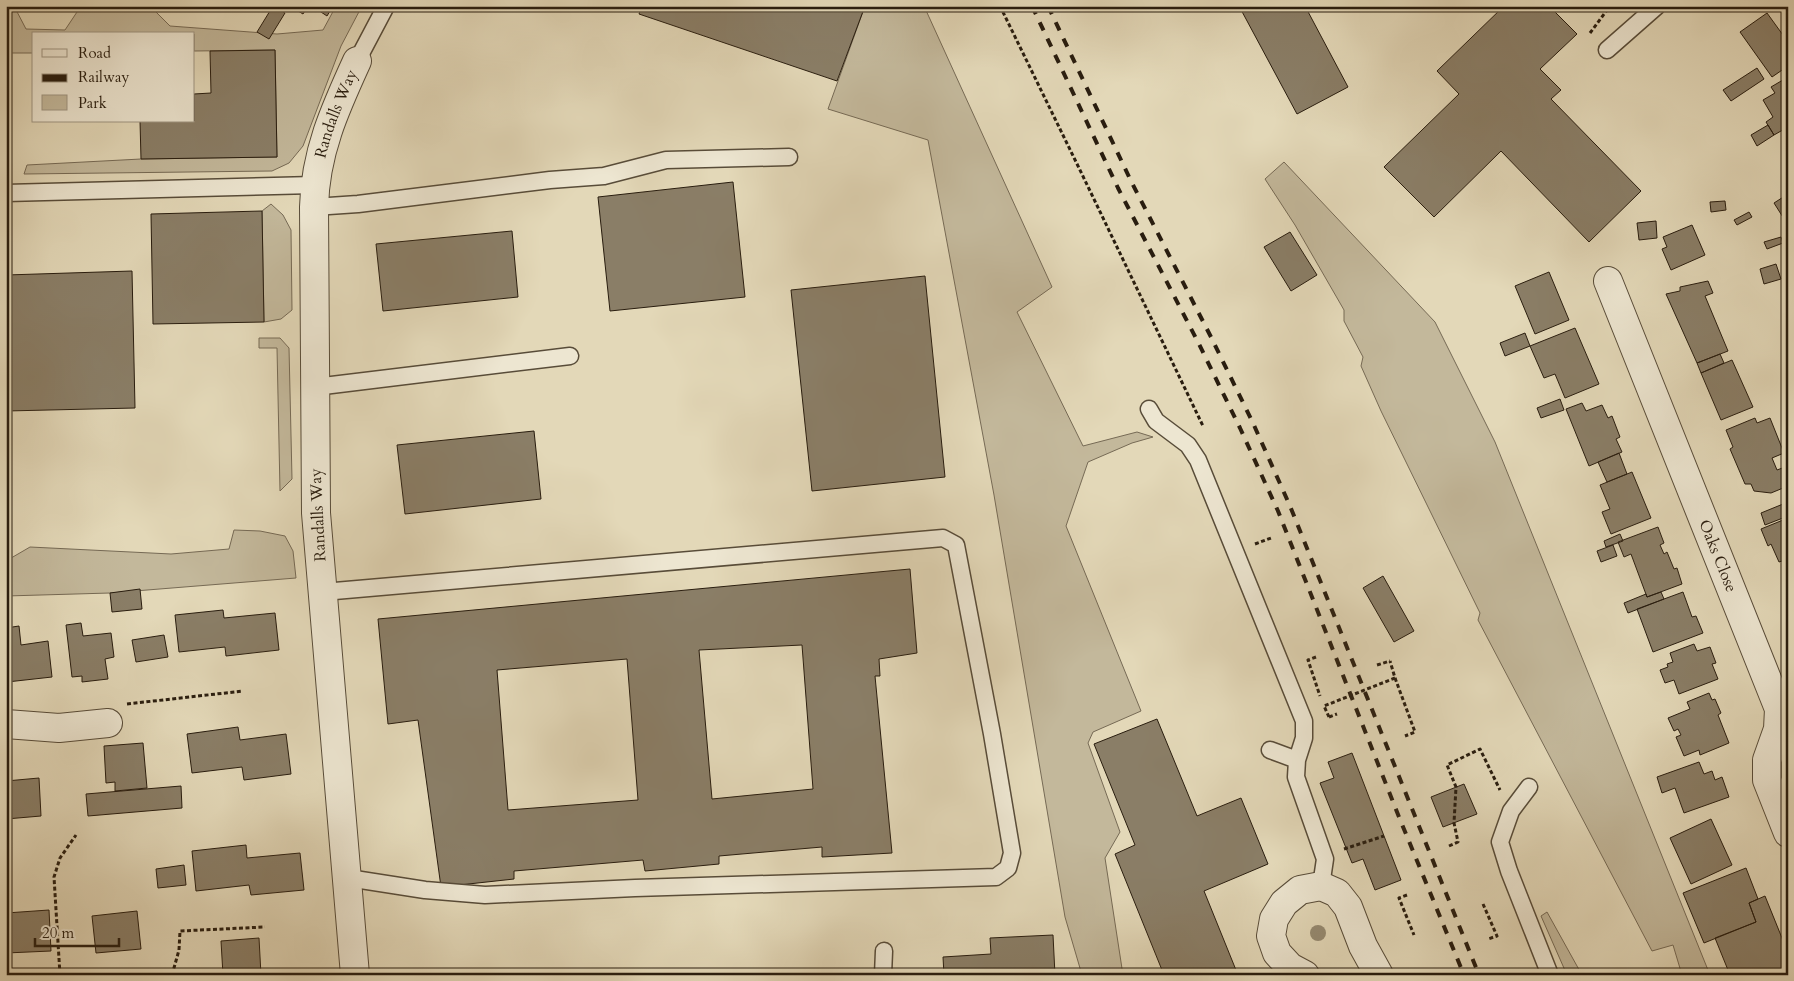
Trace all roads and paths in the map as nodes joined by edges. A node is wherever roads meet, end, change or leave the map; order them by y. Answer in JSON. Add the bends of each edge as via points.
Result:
{"nodes":[{"id":1,"x":386,"y":6,"type":"edge"},
{"id":2,"x":1000,"y":6,"type":"edge"},
{"id":3,"x":1610,"y":6,"type":"edge"},
{"id":4,"x":1656,"y":6,"type":"edge"},
{"id":5,"x":1590,"y":33,"type":"dead end"},
{"id":6,"x":1607,"y":50,"type":"dead end"},
{"id":7,"x":357,"y":61,"type":"joint"},
{"id":8,"x":789,"y":158,"type":"dead end"},
{"id":9,"x":6,"y":193,"type":"edge"},
{"id":10,"x":314,"y":196,"type":"junction"},
{"id":11,"x":1608,"y":281,"type":"dead end"},
{"id":12,"x":570,"y":356,"type":"dead end"},
{"id":13,"x":315,"y":387,"type":"junction"},
{"id":14,"x":1149,"y":409,"type":"dead end"},
{"id":15,"x":1198,"y":460,"type":"junction"},
{"id":16,"x":323,"y":592,"type":"junction"},
{"id":17,"x":1316,"y":657,"type":"dead end"},
{"id":18,"x":1377,"y":665,"type":"dead end"},
{"id":19,"x":1396,"y":678,"type":"junction"},
{"id":20,"x":243,"y":692,"type":"dead end"},
{"id":21,"x":1321,"y":696,"type":"dead end"},
{"id":22,"x":116,"y":714,"type":"joint"},
{"id":23,"x":1337,"y":714,"type":"dead end"},
{"id":24,"x":6,"y":724,"type":"edge"},
{"id":25,"x":1405,"y":736,"type":"dead end"},
{"id":26,"x":1270,"y":750,"type":"dead end"},
{"id":27,"x":1297,"y":760,"type":"junction"},
{"id":28,"x":1529,"y":787,"type":"dead end"},
{"id":29,"x":1511,"y":812,"type":"junction"},
{"id":30,"x":1788,"y":833,"type":"edge"},
{"id":31,"x":76,"y":835,"type":"dead end"},
{"id":32,"x":1449,"y":846,"type":"dead end"},
{"id":33,"x":348,"y":878,"type":"junction"},
{"id":34,"x":1321,"y":886,"type":"junction"},
{"id":35,"x":1407,"y":895,"type":"dead end"},
{"id":36,"x":1483,"y":904,"type":"dead end"},
{"id":37,"x":266,"y":927,"type":"dead end"},
{"id":38,"x":1414,"y":935,"type":"dead end"},
{"id":39,"x":1488,"y":939,"type":"dead end"},
{"id":40,"x":884,"y":951,"type":"dead end"},
{"id":41,"x":60,"y":975,"type":"edge"},
{"id":42,"x":172,"y":975,"type":"edge"},
{"id":43,"x":355,"y":975,"type":"edge"},
{"id":44,"x":883,"y":975,"type":"edge"},
{"id":45,"x":1305,"y":975,"type":"edge"},
{"id":46,"x":1379,"y":975,"type":"edge"},
{"id":47,"x":1550,"y":975,"type":"edge"}],
"edges":[{"from":1,"to":7,"type":"lane"},
{"from":2,"to":15,"type":"path","via":[[1206,433]]},
{"from":3,"to":5,"type":"path"},
{"from":4,"to":6,"type":"lane"},
{"from":7,"to":10,"type":"street","name":"Randalls Way","via":[[322,147]]},
{"from":8,"to":10,"type":"lane","via":[[666,160],[604,176],[358,204]]},
{"from":9,"to":10,"type":"lane"},
{"from":10,"to":13,"type":"street","name":"Randalls Way"},
{"from":11,"to":30,"type":"street","name":"Oaks Close","via":[[1780,709],[1778,729],[1767,760],[1766,780]]},
{"from":12,"to":13,"type":"lane"},
{"from":13,"to":16,"type":"street","name":"Randalls Way","via":[[316,513]]},
{"from":14,"to":15,"type":"lane","via":[[1156,421],[1188,445]]},
{"from":15,"to":27,"type":"lane","via":[[1304,721],[1304,738]]},
{"from":16,"to":33,"type":"street","name":"Randalls Way"},
{"from":16,"to":33,"type":"lane","via":[[943,538],[956,545],[1012,853],[1008,868],[996,877],[485,895]]},
{"from":17,"to":21,"type":"path","via":[[1308,660]]},
{"from":18,"to":19,"type":"path","bridge":true,"via":[[1390,661]]},
{"from":19,"to":23,"type":"path","bridge":true,"via":[[1324,706],[1329,717]]},
{"from":19,"to":25,"type":"path","via":[[1415,732]]},
{"from":20,"to":22,"type":"path"},
{"from":22,"to":24,"type":"street","via":[[60,728]]},
{"from":26,"to":27,"type":"lane"},
{"from":27,"to":34,"type":"lane","via":[[1296,777],[1325,859]]},
{"from":28,"to":29,"type":"lane"},
{"from":29,"to":32,"type":"path","via":[[1480,749],[1447,765],[1456,787],[1454,823],[1458,842]]},
{"from":29,"to":47,"type":"lane","via":[[1500,842]]},
{"from":31,"to":41,"type":"path","via":[[60,858],[54,877]]},
{"from":33,"to":43,"type":"street","name":"Randalls Way"},
{"from":34,"to":45,"type":"street","via":[[1300,890],[1284,903],[1274,919],[1271,936],[1277,953],[1290,967]]},
{"from":34,"to":46,"type":"street","via":[[1336,892],[1348,907],[1362,946]]},
{"from":35,"to":38,"type":"path","via":[[1399,898]]},
{"from":36,"to":39,"type":"path","via":[[1497,936]]},
{"from":37,"to":42,"type":"path","via":[[180,932]]},
{"from":40,"to":44,"type":"lane"}]}
